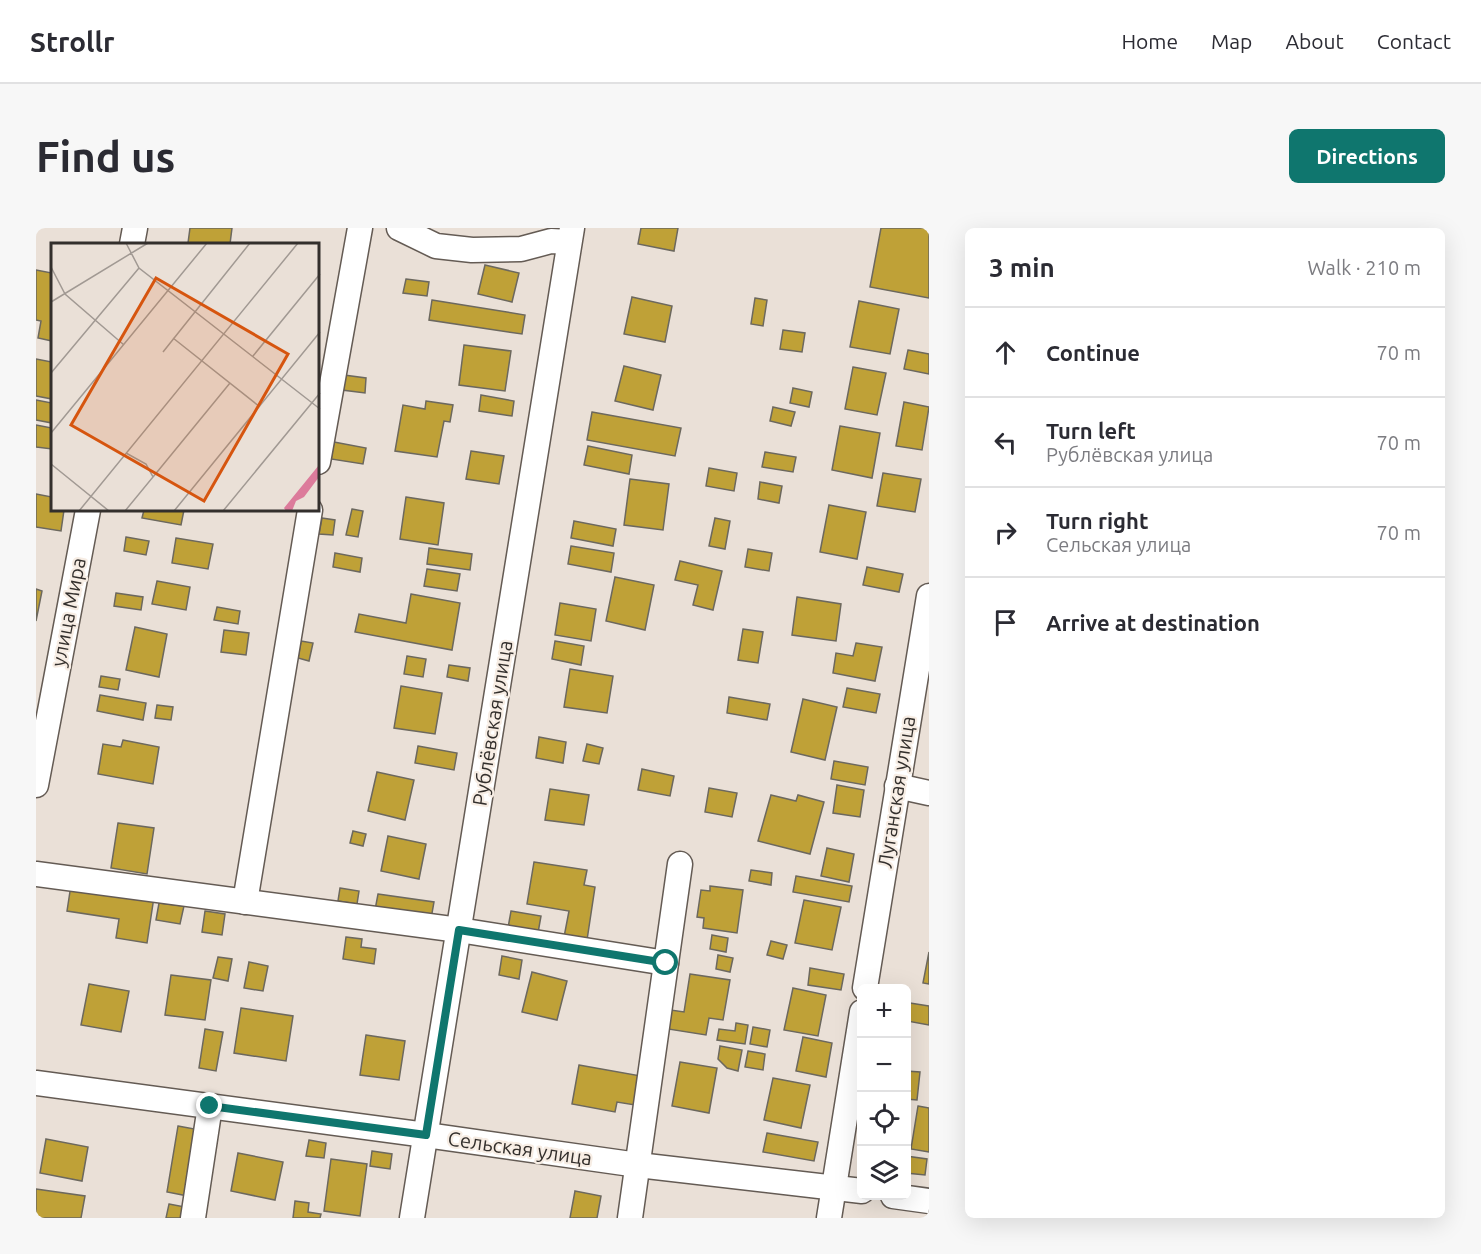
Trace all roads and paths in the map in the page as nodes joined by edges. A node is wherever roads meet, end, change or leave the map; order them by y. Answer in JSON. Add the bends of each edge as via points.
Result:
{"nodes":[{"id":1,"x":135,"y":228,"type":"edge"},
{"id":2,"x":360,"y":228,"type":"edge"},
{"id":3,"x":399,"y":228,"type":"edge"},
{"id":4,"x":571,"y":235,"type":"edge"},
{"id":5,"x":132,"y":243,"type":"edge"},
{"id":6,"x":320,"y":450,"type":"edge"},
{"id":7,"x":88,"y":512,"type":"edge"},
{"id":8,"x":310,"y":512,"type":"edge"},
{"id":9,"x":929,"y":596,"type":"edge"},
{"id":10,"x":36,"y":785,"type":"edge"},
{"id":11,"x":897,"y":786,"type":"junction"},
{"id":12,"x":929,"y":793,"type":"edge"},
{"id":13,"x":680,"y":864,"type":"dead end"},
{"id":14,"x":36,"y":874,"type":"edge"},
{"id":15,"x":245,"y":902,"type":"junction"},
{"id":16,"x":459,"y":930,"type":"junction"},
{"id":17,"x":666,"y":963,"type":"junction"},
{"id":18,"x":866,"y":984,"type":"edge"},
{"id":19,"x":857,"y":1038,"type":"edge"},
{"id":20,"x":36,"y":1083,"type":"edge"},
{"id":21,"x":210,"y":1106,"type":"junction"},
{"id":22,"x":426,"y":1135,"type":"junction"},
{"id":23,"x":639,"y":1165,"type":"junction"},
{"id":24,"x":834,"y":1187,"type":"junction"},
{"id":25,"x":857,"y":1190,"type":"edge"},
{"id":26,"x":911,"y":1198,"type":"edge"},
{"id":27,"x":929,"y":1201,"type":"edge"},
{"id":28,"x":193,"y":1218,"type":"edge"},
{"id":29,"x":412,"y":1218,"type":"edge"},
{"id":30,"x":630,"y":1218,"type":"edge"},
{"id":31,"x":829,"y":1218,"type":"edge"}],
"edges":[{"from":1,"to":5,"type":"street"},
{"from":2,"to":6,"type":"street"},
{"from":3,"to":4,"type":"street","via":[[436,246],[472,250],[521,249]]},
{"from":4,"to":16,"type":"street","name":"Рублёвская улица"},
{"from":7,"to":10,"type":"street","name":"улица Мира"},
{"from":8,"to":15,"type":"street"},
{"from":9,"to":11,"type":"street","name":"Луганская улица"},
{"from":11,"to":12,"type":"street"},
{"from":11,"to":18,"type":"street","name":"Луганская улица"},
{"from":13,"to":17,"type":"street"},
{"from":14,"to":15,"type":"street"},
{"from":15,"to":16,"type":"street"},
{"from":16,"to":17,"type":"street"},
{"from":16,"to":22,"type":"street","name":"Рублёвская улица"},
{"from":17,"to":23,"type":"street"},
{"from":19,"to":24,"type":"street"},
{"from":20,"to":21,"type":"street","name":"Сельская улица"},
{"from":21,"to":22,"type":"street","name":"Сельская улица"},
{"from":21,"to":28,"type":"street"},
{"from":22,"to":23,"type":"street","name":"Сельская улица"},
{"from":22,"to":29,"type":"street","name":"Рублёвская улица"},
{"from":23,"to":24,"type":"street","name":"Сельская улица"},
{"from":23,"to":30,"type":"street"},
{"from":24,"to":25,"type":"street","name":"Сельская улица"},
{"from":24,"to":31,"type":"street"},
{"from":26,"to":27,"type":"street"}]}
